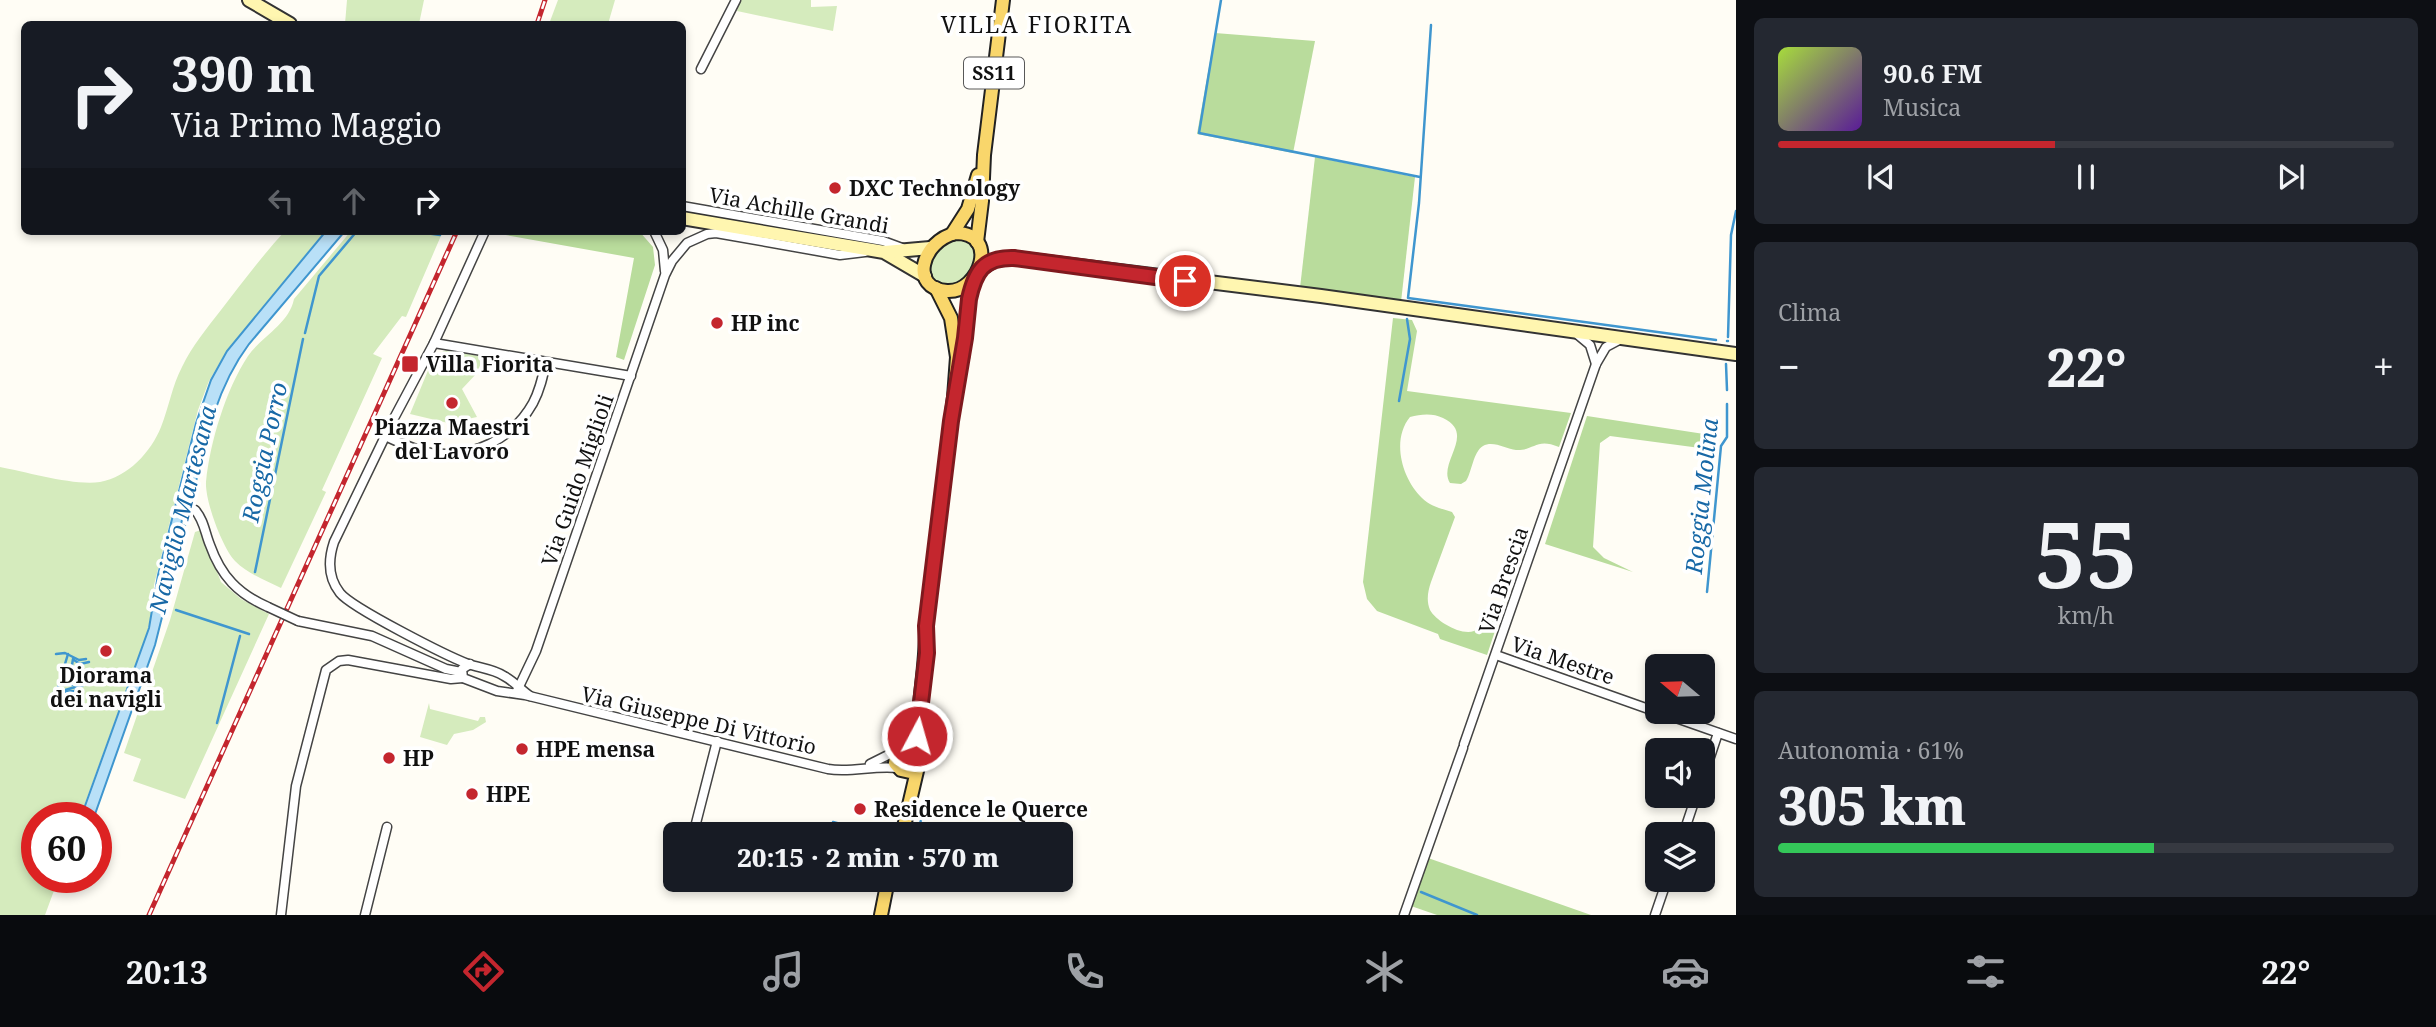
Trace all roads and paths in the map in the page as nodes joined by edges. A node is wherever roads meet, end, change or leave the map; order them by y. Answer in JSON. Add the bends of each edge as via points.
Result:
{"nodes":[{"id":1,"x":249,"y":0,"type":"edge"},
{"id":2,"x":736,"y":0,"type":"edge"},
{"id":3,"x":1003,"y":0,"type":"edge"},
{"id":4,"x":285,"y":21,"type":"edge"},
{"id":5,"x":701,"y":69,"type":"dead end"},
{"id":6,"x":985,"y":150,"type":"junction"},
{"id":7,"x":686,"y":207,"type":"edge"},
{"id":8,"x":686,"y":219,"type":"edge"},
{"id":9,"x":952,"y":233,"type":"junction"},
{"id":10,"x":483,"y":235,"type":"edge"},
{"id":11,"x":656,"y":235,"type":"edge"},
{"id":12,"x":978,"y":244,"type":"junction"},
{"id":13,"x":930,"y":248,"type":"junction"},
{"id":14,"x":871,"y":250,"type":"junction"},
{"id":15,"x":908,"y":250,"type":"junction"},
{"id":16,"x":884,"y":252,"type":"junction"},
{"id":17,"x":1014,"y":258,"type":"junction"},
{"id":18,"x":977,"y":272,"type":"junction"},
{"id":19,"x":665,"y":275,"type":"junction"},
{"id":20,"x":925,"y":276,"type":"junction"},
{"id":21,"x":936,"y":288,"type":"junction"},
{"id":22,"x":1572,"y":332,"type":"junction"},
{"id":23,"x":1621,"y":339,"type":"junction"},
{"id":24,"x":434,"y":343,"type":"junction"},
{"id":25,"x":1736,"y":354,"type":"edge"},
{"id":26,"x":546,"y":362,"type":"junction"},
{"id":27,"x":1596,"y":365,"type":"junction"},
{"id":28,"x":631,"y":376,"type":"junction"},
{"id":29,"x":954,"y":397,"type":"junction"},
{"id":30,"x":385,"y":436,"type":"junction"},
{"id":31,"x":195,"y":510,"type":"dead end"},
{"id":32,"x":926,"y":626,"type":"junction"},
{"id":33,"x":1496,"y":655,"type":"junction"},
{"id":34,"x":464,"y":671,"type":"junction"},
{"id":35,"x":505,"y":676,"type":"junction"},
{"id":36,"x":517,"y":690,"type":"junction"},
{"id":37,"x":499,"y":691,"type":"junction"},
{"id":38,"x":1645,"y":707,"type":"edge"},
{"id":39,"x":1692,"y":724,"type":"edge"},
{"id":40,"x":1718,"y":733,"type":"junction"},
{"id":41,"x":1736,"y":739,"type":"edge"},
{"id":42,"x":717,"y":741,"type":"junction"},
{"id":43,"x":1715,"y":742,"type":"edge"},
{"id":44,"x":902,"y":748,"type":"junction"},
{"id":45,"x":918,"y":752,"type":"junction"},
{"id":46,"x":918,"y":766,"type":"junction"},
{"id":47,"x":861,"y":768,"type":"junction"},
{"id":48,"x":901,"y":770,"type":"junction"},
{"id":49,"x":696,"y":822,"type":"edge"},
{"id":50,"x":898,"y":822,"type":"edge"},
{"id":51,"x":905,"y":822,"type":"edge"},
{"id":52,"x":387,"y":827,"type":"dead end"},
{"id":53,"x":886,"y":892,"type":"edge"},
{"id":54,"x":1663,"y":892,"type":"edge"},
{"id":55,"x":281,"y":915,"type":"edge"},
{"id":56,"x":365,"y":915,"type":"edge"},
{"id":57,"x":881,"y":915,"type":"edge"},
{"id":58,"x":1404,"y":915,"type":"edge"},
{"id":59,"x":1655,"y":915,"type":"edge"}],
"edges":[{"from":1,"to":4,"type":"main road"},
{"from":2,"to":5,"type":"street"},
{"from":3,"to":6,"type":"main road","number":"SS11"},
{"from":6,"to":9,"type":"main road","number":"SS11","via":[[971,202]]},
{"from":6,"to":12,"type":"main road","number":"SS11"},
{"from":7,"to":15,"type":"street","name":"Via Achille Grandi","via":[[883,241]]},
{"from":8,"to":14,"type":"main road"},
{"from":9,"to":12,"type":"main road","via":[[968,235]]},
{"from":9,"to":13,"type":"main road","number":"SS11"},
{"from":10,"to":24,"type":"street"},
{"from":11,"to":19,"type":"street","via":[[663,250]]},
{"from":12,"to":17,"type":"main road"},
{"from":12,"to":18,"type":"main road","number":"SS11","via":[[982,258]]},
{"from":13,"to":15,"type":"main road"},
{"from":13,"to":20,"type":"main road","via":[[923,261]]},
{"from":14,"to":16,"type":"main road"},
{"from":14,"to":19,"type":"street","via":[[840,255],[707,234],[687,243]]},
{"from":15,"to":16,"type":"main road"},
{"from":16,"to":20,"type":"main road"},
{"from":17,"to":18,"type":"main road","via":[[995,260]]},
{"from":17,"to":22,"type":"main road"},
{"from":18,"to":21,"type":"main road","via":[[958,289]]},
{"from":18,"to":29,"type":"main road","number":"SS11"},
{"from":19,"to":28,"type":"street","name":"Via Guido Miglioli"},
{"from":20,"to":21,"type":"main road","number":"SS11"},
{"from":21,"to":29,"type":"main road","number":"SS11","via":[[953,327],[957,357]]},
{"from":22,"to":23,"type":"main road"},
{"from":22,"to":27,"type":"street","via":[[1590,345]]},
{"from":23,"to":25,"type":"main road"},
{"from":23,"to":27,"type":"street","via":[[1606,347]]},
{"from":24,"to":26,"type":"street"},
{"from":24,"to":30,"type":"street"},
{"from":26,"to":28,"type":"street"},
{"from":26,"to":30,"type":"street","via":[[529,410],[510,431],[487,445],[441,454]]},
{"from":27,"to":33,"type":"street","name":"Via Brescia"},
{"from":28,"to":36,"type":"street","name":"Via Guido Miglioli","via":[[536,651]]},
{"from":29,"to":32,"type":"main road","number":"SS11"},
{"from":30,"to":34,"type":"street","via":[[334,542],[331,575],[346,599],[442,651]]},
{"from":31,"to":34,"type":"street","bridge":true,"via":[[223,574],[241,593],[298,621],[372,636],[446,669]]},
{"from":32,"to":44,"type":"main road","number":"SS11","via":[[918,652],[910,730]]},
{"from":32,"to":45,"type":"main road","number":"SS11"},
{"from":33,"to":38,"type":"street","name":"Via Mestre"},
{"from":33,"to":58,"type":"street","name":"Via Brescia"},
{"from":34,"to":35,"type":"street","name":"Via Giuseppe Di Vittorio"},
{"from":34,"to":37,"type":"street","name":"Via Giuseppe Di Vittorio"},
{"from":34,"to":55,"type":"street","via":[[451,679],[348,660],[327,668],[296,786]]},
{"from":35,"to":36,"type":"street","name":"Via Giuseppe Di Vittorio"},
{"from":35,"to":37,"type":"street","via":[[507,685]]},
{"from":36,"to":37,"type":"street","name":"Via Giuseppe Di Vittorio"},
{"from":36,"to":42,"type":"street","name":"Via Giuseppe Di Vittorio"},
{"from":39,"to":40,"type":"street","name":"Via Mestre"},
{"from":40,"to":41,"type":"street","name":"Via Mestre"},
{"from":40,"to":43,"type":"street"},
{"from":42,"to":47,"type":"street","name":"Via Giuseppe Di Vittorio","via":[[828,769]]},
{"from":42,"to":49,"type":"street"},
{"from":44,"to":45,"type":"main road"},
{"from":44,"to":47,"type":"street","name":"Via Giuseppe Di Vittorio"},
{"from":44,"to":48,"type":"main road","number":"SS11","via":[[894,759]]},
{"from":45,"to":46,"type":"main road","number":"SS11"},
{"from":46,"to":48,"type":"main road"},
{"from":46,"to":51,"type":"main road","number":"SS11"},
{"from":47,"to":48,"type":"street","name":"Via Giuseppe Di Vittorio"},
{"from":48,"to":50,"type":"main road","number":"SS11","via":[[906,788]]},
{"from":52,"to":56,"type":"street"},
{"from":53,"to":57,"type":"main road"},
{"from":54,"to":59,"type":"street"}]}
